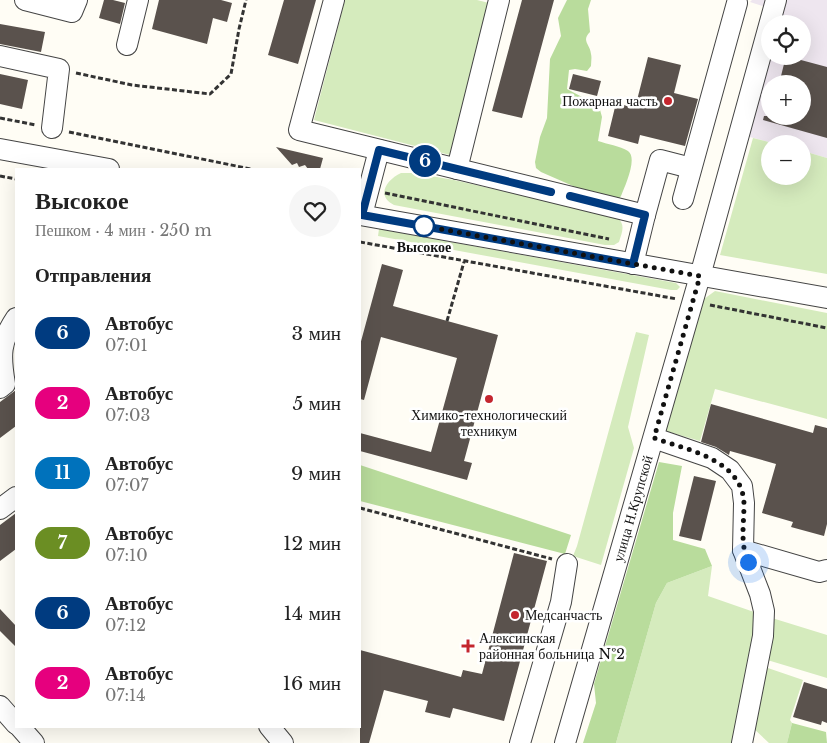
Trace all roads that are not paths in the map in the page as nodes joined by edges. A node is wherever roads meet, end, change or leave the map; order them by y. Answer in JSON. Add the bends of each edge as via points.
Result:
{"nodes":[{"id":1,"x":25,"y":0,"type":"edge"},
{"id":2,"x":77,"y":0,"type":"edge"},
{"id":3,"x":138,"y":0,"type":"edge"},
{"id":4,"x":334,"y":0,"type":"edge"},
{"id":5,"x":499,"y":0,"type":"edge"},
{"id":6,"x":776,"y":0,"type":"edge"},
{"id":7,"x":737,"y":3,"type":"dead end"},
{"id":8,"x":127,"y":45,"type":"dead end"},
{"id":9,"x":0,"y":56,"type":"edge"},
{"id":10,"x":52,"y":128,"type":"road end"},
{"id":11,"x":0,"y":149,"type":"edge"},
{"id":12,"x":379,"y":150,"type":"junction"},
{"id":13,"x":104,"y":168,"type":"edge"},
{"id":14,"x":691,"y":168,"type":"junction"},
{"id":15,"x":457,"y":169,"type":"junction"},
{"id":16,"x":683,"y":199,"type":"dead end"},
{"id":17,"x":361,"y":215,"type":"edge"},
{"id":18,"x":645,"y":215,"type":"junction"},
{"id":19,"x":633,"y":264,"type":"junction"},
{"id":20,"x":700,"y":276,"type":"junction"},
{"id":21,"x":827,"y":298,"type":"edge"},
{"id":22,"x":15,"y":319,"type":"edge"},
{"id":23,"x":0,"y":388,"type":"edge"},
{"id":24,"x":654,"y":438,"type":"junction"},
{"id":25,"x":15,"y":498,"type":"edge"},
{"id":26,"x":0,"y":509,"type":"edge"},
{"id":27,"x":743,"y":550,"type":"junction"},
{"id":28,"x":567,"y":564,"type":"road end"},
{"id":29,"x":827,"y":570,"type":"edge"},
{"id":30,"x":0,"y":706,"type":"edge"},
{"id":31,"x":15,"y":723,"type":"edge"},
{"id":32,"x":20,"y":728,"type":"edge"},
{"id":33,"x":271,"y":728,"type":"edge"},
{"id":34,"x":748,"y":742,"type":"edge"},
{"id":35,"x":34,"y":743,"type":"edge"},
{"id":36,"x":283,"y":743,"type":"edge"},
{"id":37,"x":520,"y":743,"type":"edge"},
{"id":38,"x":565,"y":743,"type":"edge"}],
"edges":[{"from":1,"to":2,"type":"street","via":[[72,12]]},
{"from":3,"to":8,"type":"street"},
{"from":4,"to":12,"type":"street","via":[[299,130]]},
{"from":5,"to":15,"type":"street"},
{"from":6,"to":20,"type":"street","name":"улица Н.Крупской"},
{"from":7,"to":14,"type":"street"},
{"from":9,"to":10,"type":"street","via":[[59,69]]},
{"from":11,"to":13,"type":"street"},
{"from":12,"to":15,"type":"street"},
{"from":12,"to":17,"type":"street"},
{"from":14,"to":16,"type":"street"},
{"from":14,"to":18,"type":"street","via":[[660,160]]},
{"from":15,"to":18,"type":"street"},
{"from":17,"to":19,"type":"street"},
{"from":18,"to":19,"type":"street"},
{"from":19,"to":20,"type":"street"},
{"from":20,"to":21,"type":"street"},
{"from":20,"to":24,"type":"street","name":"улица Н.Крупской"},
{"from":22,"to":23,"type":"street","via":[[5,332],[2,345],[5,384]]},
{"from":24,"to":27,"type":"street","via":[[712,458],[730,470],[742,486]]},
{"from":24,"to":38,"type":"street","name":"улица Н.Крупской"},
{"from":25,"to":26,"type":"street"},
{"from":27,"to":29,"type":"street","via":[[819,572]]},
{"from":27,"to":34,"type":"street","via":[[764,611]]},
{"from":28,"to":37,"type":"street","via":[[561,602]]},
{"from":30,"to":31,"type":"street"},
{"from":32,"to":35,"type":"street"},
{"from":33,"to":36,"type":"street"}]}
